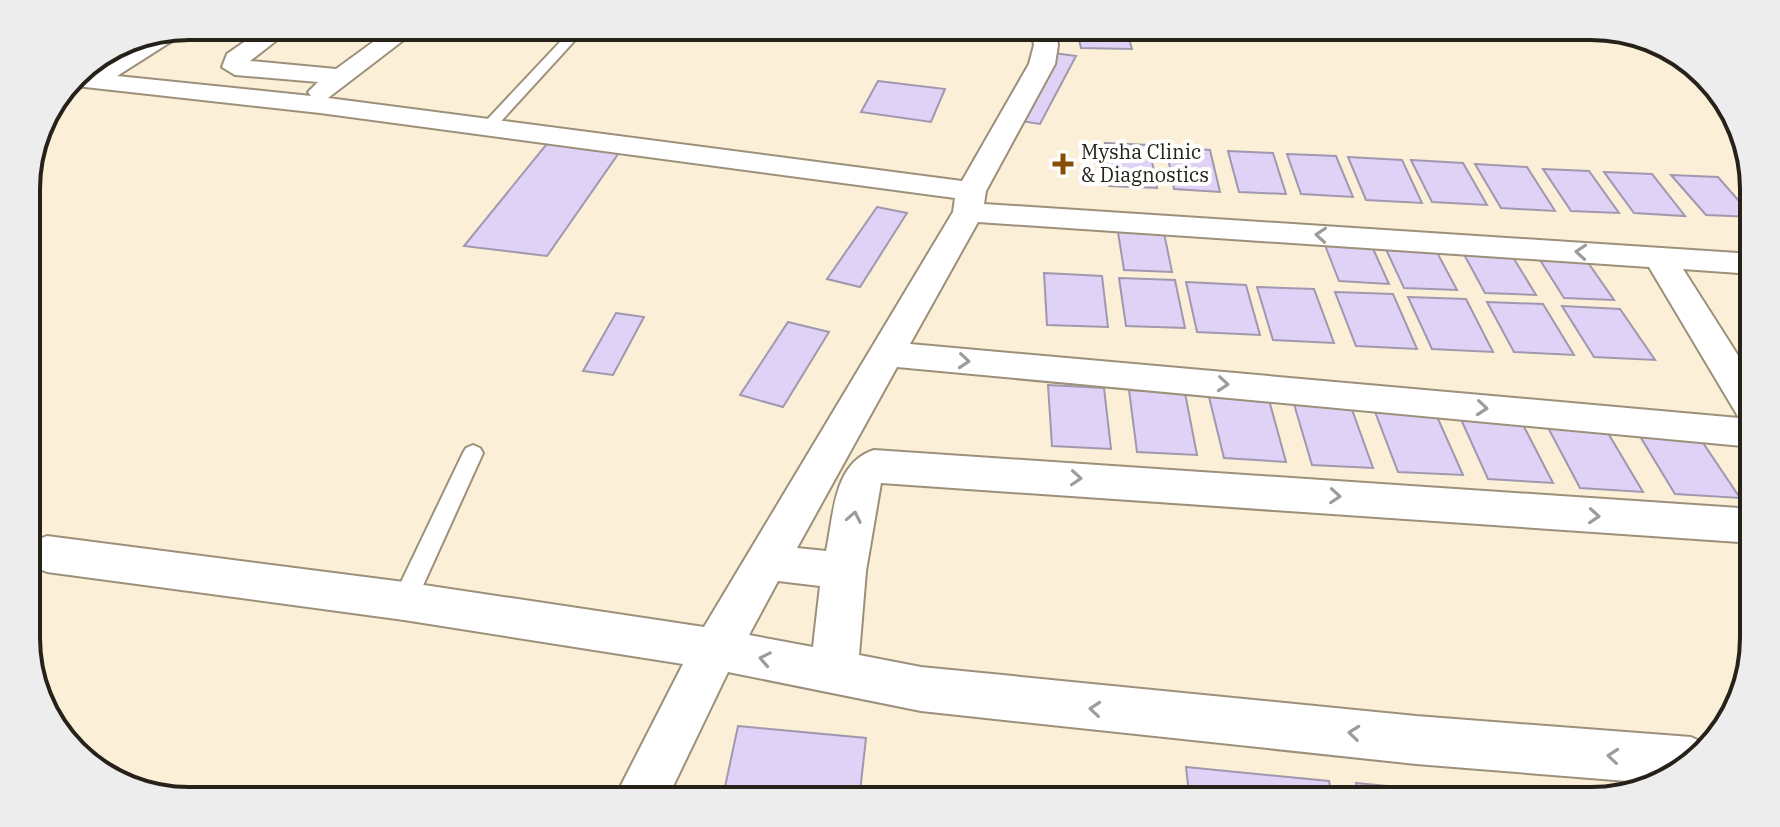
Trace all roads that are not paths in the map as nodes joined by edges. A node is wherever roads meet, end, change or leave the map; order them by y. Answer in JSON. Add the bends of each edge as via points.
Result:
{"nodes":[{"id":1,"x":263,"y":40,"type":"edge"},
{"id":2,"x":392,"y":40,"type":"edge"},
{"id":3,"x":569,"y":40,"type":"edge"},
{"id":4,"x":1045,"y":40,"type":"edge"},
{"id":5,"x":139,"y":49,"type":"edge"},
{"id":6,"x":99,"y":71,"type":"edge"},
{"id":7,"x":343,"y":77,"type":"junction"},
{"id":8,"x":87,"y":81,"type":"edge"},
{"id":9,"x":307,"y":103,"type":"junction"},
{"id":10,"x":488,"y":127,"type":"junction"},
{"id":11,"x":969,"y":201,"type":"junction"},
{"id":12,"x":1659,"y":257,"type":"junction"},
{"id":13,"x":1740,"y":263,"type":"edge"},
{"id":14,"x":886,"y":354,"type":"junction"},
{"id":15,"x":1740,"y":388,"type":"edge"},
{"id":16,"x":1740,"y":432,"type":"edge"},
{"id":17,"x":473,"y":453,"type":"dead end"},
{"id":18,"x":1740,"y":525,"type":"edge"},
{"id":19,"x":40,"y":554,"type":"edge"},
{"id":20,"x":766,"y":562,"type":"junction"},
{"id":21,"x":844,"y":571,"type":"junction"},
{"id":22,"x":404,"y":601,"type":"junction"},
{"id":23,"x":716,"y":649,"type":"junction"},
{"id":24,"x":834,"y":672,"type":"junction"},
{"id":25,"x":1675,"y":761,"type":"edge"},
{"id":26,"x":646,"y":787,"type":"edge"}],
"edges":[{"from":1,"to":7,"type":"street","via":[[236,59],[235,67]]},
{"from":2,"to":7,"type":"street"},
{"from":3,"to":10,"type":"lane"},
{"from":4,"to":11,"type":"street","via":[[1042,64]]},
{"from":5,"to":6,"type":"street"},
{"from":7,"to":9,"type":"street"},
{"from":8,"to":9,"type":"street"},
{"from":9,"to":10,"type":"street"},
{"from":10,"to":11,"type":"street"},
{"from":12,"to":11,"type":"street","one_way":true,"via":[[1041,217]]},
{"from":11,"to":14,"type":"street"},
{"from":12,"to":13,"type":"street"},
{"from":12,"to":15,"type":"street"},
{"from":14,"to":16,"type":"street","one_way":true},
{"from":14,"to":20,"type":"street"},
{"from":17,"to":22,"type":"lane"},
{"from":21,"to":18,"type":"street","one_way":true,"via":[[862,477],[874,465]]},
{"from":19,"to":22,"type":"street"},
{"from":20,"to":21,"type":"street"},
{"from":20,"to":23,"type":"street"},
{"from":21,"to":24,"type":"street"},
{"from":22,"to":23,"type":"street"},
{"from":24,"to":23,"type":"street","one_way":true},
{"from":23,"to":26,"type":"street"},
{"from":25,"to":24,"type":"street","one_way":true,"via":[[1082,708],[921,689]]}]}
